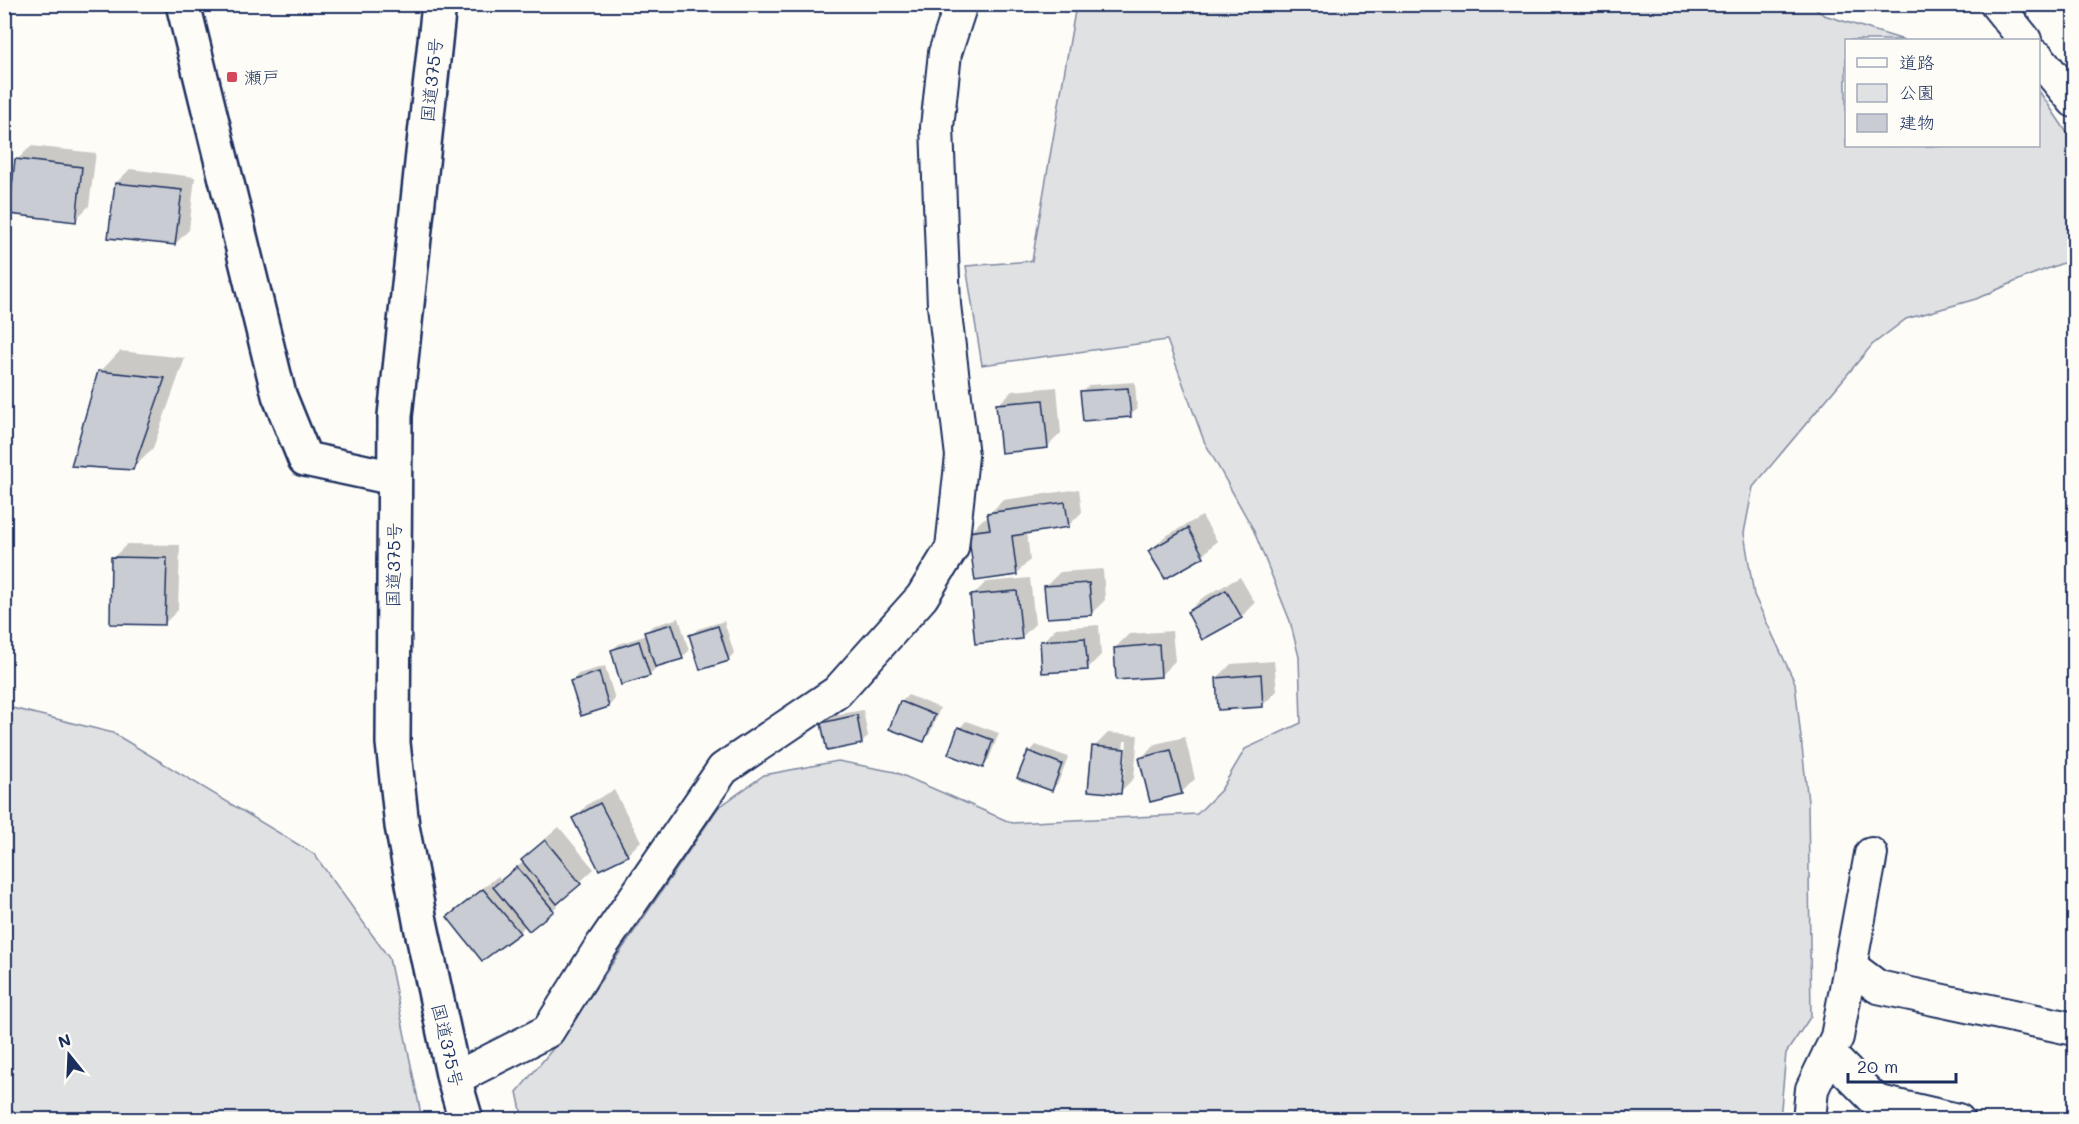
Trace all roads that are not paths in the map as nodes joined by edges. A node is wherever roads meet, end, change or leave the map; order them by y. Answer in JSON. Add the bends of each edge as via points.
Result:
{"nodes":[{"id":1,"x":183,"y":4,"type":"edge"},
{"id":2,"x":439,"y":4,"type":"edge"},
{"id":3,"x":961,"y":4,"type":"edge"},
{"id":4,"x":1996,"y":4,"type":"edge"},
{"id":5,"x":2024,"y":39,"type":"edge"},
{"id":6,"x":2040,"y":59,"type":"edge"},
{"id":7,"x":2074,"y":101,"type":"edge"},
{"id":8,"x":394,"y":478,"type":"junction"},
{"id":9,"x":1871,"y":854,"type":"dead end"},
{"id":10,"x":1851,"y":966,"type":"junction"},
{"id":11,"x":2074,"y":1029,"type":"edge"},
{"id":12,"x":1829,"y":1054,"type":"junction"},
{"id":13,"x":454,"y":1079,"type":"junction"},
{"id":14,"x":466,"y":1119,"type":"edge"},
{"id":15,"x":1809,"y":1119,"type":"edge"},
{"id":16,"x":1958,"y":1119,"type":"edge"}],
"edges":[{"from":1,"to":8,"type":"main road","via":[[279,395],[305,459]]},
{"from":2,"to":8,"type":"main road","name":"国道375号","via":[[395,416]]},
{"from":3,"to":13,"type":"street","via":[[945,53],[937,127],[945,305],[962,456],[952,548],[922,597],[837,692],[723,769],[548,1030]]},
{"from":4,"to":5,"type":"street"},
{"from":6,"to":7,"type":"street"},
{"from":8,"to":13,"type":"main road","name":"国道375号","via":[[393,743],[402,826]]},
{"from":9,"to":10,"type":"street"},
{"from":10,"to":11,"type":"street","via":[[1878,987]]},
{"from":10,"to":12,"type":"street","via":[[1837,1037]]},
{"from":12,"to":15,"type":"street","via":[[1812,1089]]},
{"from":12,"to":16,"type":"street","via":[[1876,1101]]},
{"from":13,"to":14,"type":"main road","name":"国道375号"}]}
